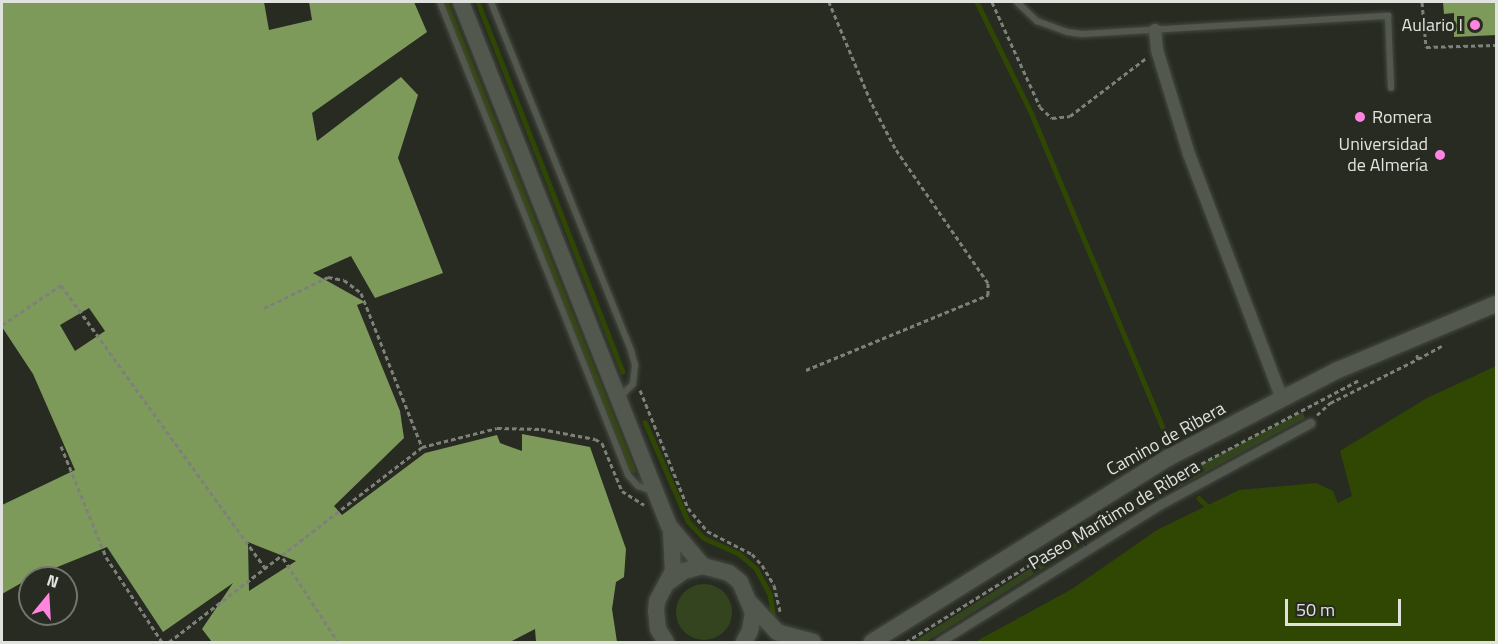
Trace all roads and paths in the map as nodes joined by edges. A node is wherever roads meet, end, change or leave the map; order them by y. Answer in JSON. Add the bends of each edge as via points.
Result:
{"nodes":[{"id":1,"x":440,"y":2,"type":"edge"},
{"id":2,"x":461,"y":2,"type":"edge"},
{"id":3,"x":491,"y":2,"type":"edge"},
{"id":4,"x":829,"y":2,"type":"edge"},
{"id":5,"x":992,"y":2,"type":"edge"},
{"id":6,"x":1017,"y":2,"type":"edge"},
{"id":7,"x":1422,"y":2,"type":"edge"},
{"id":8,"x":1155,"y":30,"type":"junction"},
{"id":9,"x":1497,"y":45,"type":"edge"},
{"id":10,"x":1157,"y":50,"type":"junction"},
{"id":11,"x":1391,"y":88,"type":"dead end"},
{"id":12,"x":1497,"y":304,"type":"edge"},
{"id":13,"x":264,"y":308,"type":"dead end"},
{"id":14,"x":2,"y":325,"type":"edge"},
{"id":15,"x":1410,"y":339,"type":"junction"},
{"id":16,"x":1448,"y":340,"type":"dead end"},
{"id":17,"x":1418,"y":359,"type":"junction"},
{"id":18,"x":806,"y":370,"type":"dead end"},
{"id":19,"x":619,"y":398,"type":"junction"},
{"id":20,"x":1282,"y":399,"type":"junction"},
{"id":21,"x":1310,"y":423,"type":"joint"},
{"id":22,"x":61,"y":446,"type":"dead end"},
{"id":23,"x":423,"y":447,"type":"junction"},
{"id":24,"x":658,"y":498,"type":"junction"},
{"id":25,"x":669,"y":526,"type":"junction"},
{"id":26,"x":283,"y":558,"type":"junction"},
{"id":27,"x":703,"y":566,"type":"junction"},
{"id":28,"x":267,"y":571,"type":"junction"},
{"id":29,"x":670,"y":581,"type":"junction"},
{"id":30,"x":751,"y":604,"type":"junction"},
{"id":31,"x":777,"y":632,"type":"junction"},
{"id":32,"x":745,"y":641,"type":"edge"},
{"id":33,"x":162,"y":642,"type":"edge"},
{"id":34,"x":169,"y":642,"type":"edge"},
{"id":35,"x":338,"y":642,"type":"edge"},
{"id":36,"x":666,"y":642,"type":"edge"},
{"id":37,"x":813,"y":642,"type":"edge"},
{"id":38,"x":873,"y":642,"type":"edge"},
{"id":39,"x":939,"y":642,"type":"edge"}],
"edges":[{"from":1,"to":24,"type":"lane","via":[[628,475]]},
{"from":2,"to":19,"type":"main road"},
{"from":3,"to":19,"type":"lane","via":[[631,351],[635,365],[633,384]]},
{"from":4,"to":18,"type":"path","via":[[895,148],[988,283],[988,295]]},
{"from":5,"to":10,"type":"path","via":[[1040,107],[1052,118],[1070,116]]},
{"from":6,"to":8,"type":"lane","via":[[1037,21],[1066,32]]},
{"from":7,"to":9,"type":"path","via":[[1426,47]]},
{"from":8,"to":10,"type":"street"},
{"from":8,"to":11,"type":"lane","via":[[1388,16]]},
{"from":10,"to":20,"type":"street","via":[[1189,154]]},
{"from":12,"to":15,"type":"main road","name":"Camino de Ribera"},
{"from":13,"to":23,"type":"path","via":[[328,277],[344,280],[361,293]]},
{"from":14,"to":28,"type":"path","via":[[61,285]]},
{"from":15,"to":17,"type":"path"},
{"from":15,"to":20,"type":"main road","name":"Camino de Ribera"},
{"from":16,"to":17,"type":"path"},
{"from":17,"to":21,"type":"path","via":[[1330,403]]},
{"from":19,"to":24,"type":"main road"},
{"from":20,"to":38,"type":"main road","name":"Camino de Ribera","via":[[1168,458]]},
{"from":21,"to":39,"type":"street","name":"Paseo Marítimo de Ribera","via":[[1150,511]]},
{"from":22,"to":33,"type":"path","via":[[106,557]]},
{"from":23,"to":24,"type":"path","via":[[497,428],[541,429],[595,439],[602,443],[628,498],[644,506]]},
{"from":23,"to":26,"type":"path"},
{"from":24,"to":25,"type":"main road"},
{"from":25,"to":27,"type":"main road"},
{"from":25,"to":29,"type":"main road","via":[[674,562]]},
{"from":26,"to":28,"type":"path"},
{"from":26,"to":35,"type":"path"},
{"from":27,"to":29,"type":"main road","via":[[684,571]]},
{"from":27,"to":30,"type":"main road","via":[[729,573],[741,582]]},
{"from":28,"to":34,"type":"path"},
{"from":29,"to":36,"type":"main road","via":[[657,601],[656,611],[658,629]]},
{"from":30,"to":31,"type":"main road"},
{"from":30,"to":32,"type":"main road","via":[[753,622]]},
{"from":31,"to":32,"type":"main road"},
{"from":31,"to":37,"type":"main road"}]}
